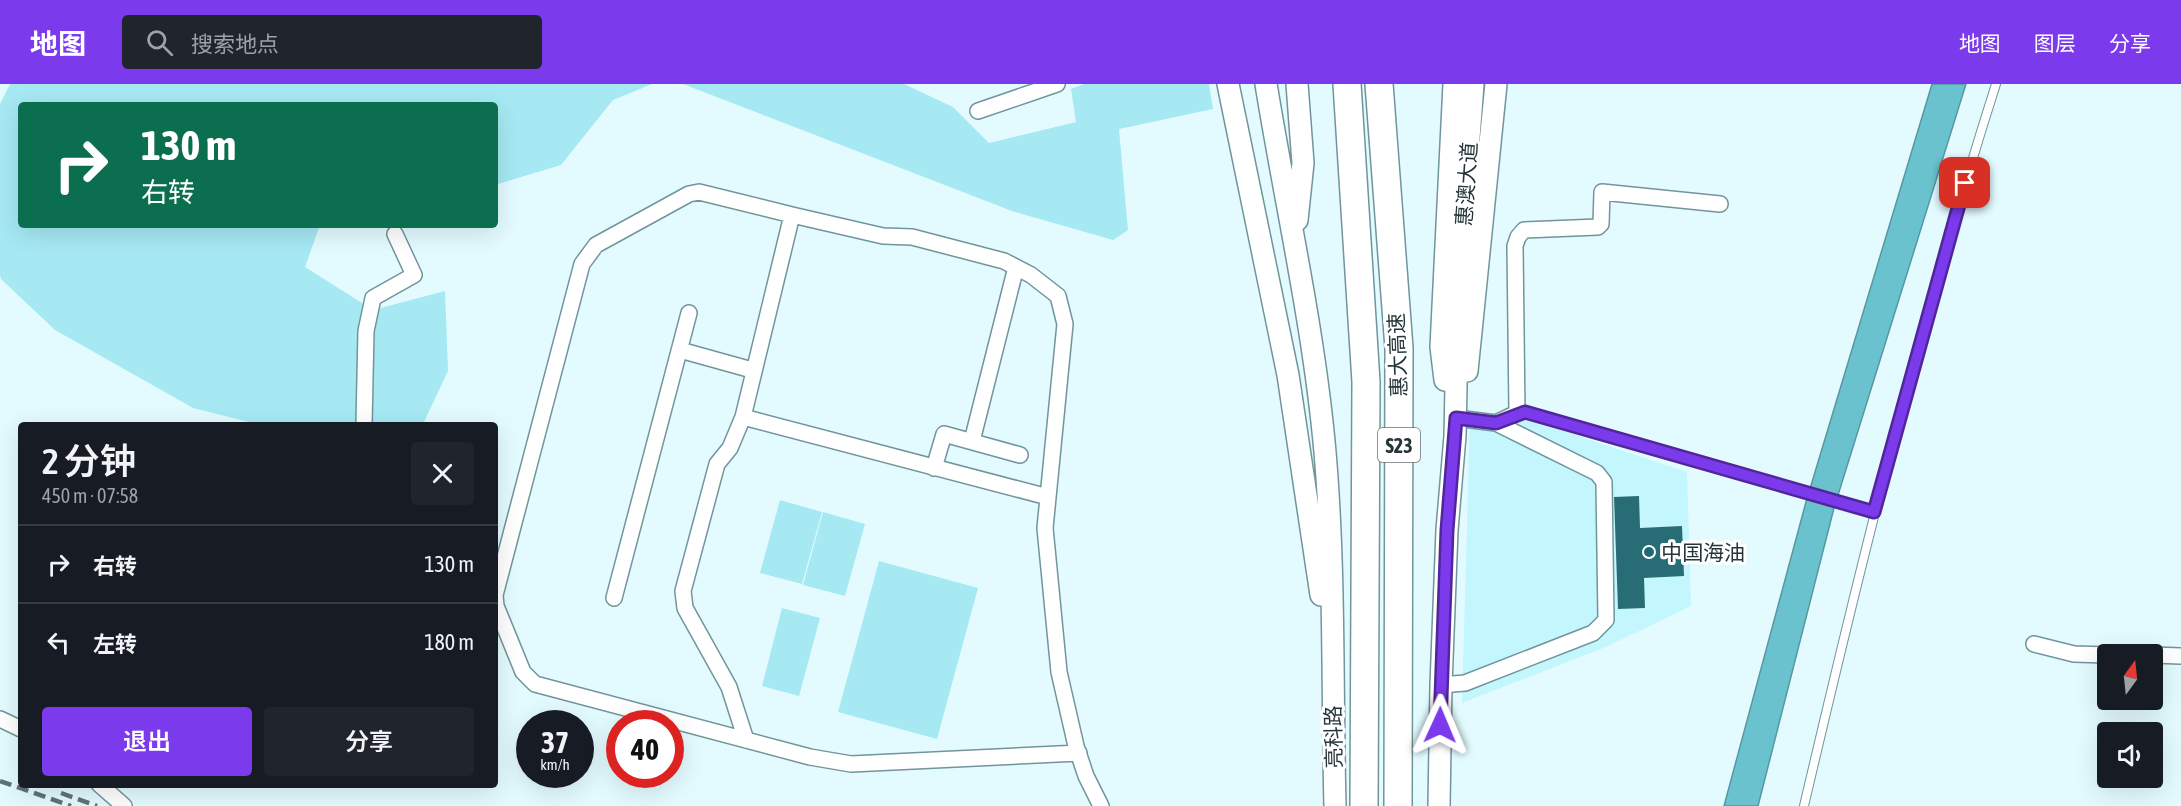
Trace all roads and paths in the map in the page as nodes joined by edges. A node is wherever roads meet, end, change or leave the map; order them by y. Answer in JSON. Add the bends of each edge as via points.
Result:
{"nodes":[{"id":1,"x":1057,"y":84,"type":"edge"},
{"id":2,"x":1228,"y":84,"type":"edge"},
{"id":3,"x":1266,"y":84,"type":"edge"},
{"id":4,"x":1297,"y":84,"type":"edge"},
{"id":5,"x":1347,"y":84,"type":"edge"},
{"id":6,"x":1379,"y":84,"type":"edge"},
{"id":7,"x":1454,"y":84,"type":"edge"},
{"id":8,"x":1473,"y":84,"type":"edge"},
{"id":9,"x":1496,"y":84,"type":"edge"},
{"id":10,"x":1996,"y":84,"type":"edge"},
{"id":11,"x":978,"y":111,"type":"dead end"},
{"id":12,"x":1720,"y":204,"type":"dead end"},
{"id":13,"x":792,"y":215,"type":"junction"},
{"id":14,"x":396,"y":234,"type":"dead end"},
{"id":15,"x":1295,"y":241,"type":"junction"},
{"id":16,"x":1016,"y":267,"type":"junction"},
{"id":17,"x":688,"y":313,"type":"dead end"},
{"id":18,"x":680,"y":350,"type":"junction"},
{"id":19,"x":752,"y":370,"type":"junction"},
{"id":20,"x":1517,"y":413,"type":"junction"},
{"id":21,"x":743,"y":417,"type":"junction"},
{"id":22,"x":1456,"y":418,"type":"junction"},
{"id":23,"x":364,"y":422,"type":"edge"},
{"id":24,"x":1496,"y":423,"type":"junction"},
{"id":25,"x":972,"y":441,"type":"junction"},
{"id":26,"x":1020,"y":454,"type":"dead end"},
{"id":27,"x":933,"y":468,"type":"junction"},
{"id":28,"x":1048,"y":497,"type":"junction"},
{"id":29,"x":1874,"y":512,"type":"junction"},
{"id":30,"x":498,"y":584,"type":"edge"},
{"id":31,"x":614,"y":598,"type":"dead end"},
{"id":32,"x":498,"y":611,"type":"edge"},
{"id":33,"x":2034,"y":644,"type":"dead end"},
{"id":34,"x":2097,"y":654,"type":"edge"},
{"id":35,"x":2163,"y":655,"type":"edge"},
{"id":36,"x":2181,"y":656,"type":"edge"},
{"id":37,"x":1332,"y":667,"type":"junction"},
{"id":38,"x":1441,"y":685,"type":"junction"},
{"id":39,"x":0,"y":718,"type":"edge"},
{"id":40,"x":18,"y":727,"type":"edge"},
{"id":41,"x":746,"y":740,"type":"junction"},
{"id":42,"x":1079,"y":753,"type":"junction"},
{"id":43,"x":104,"y":788,"type":"edge"},
{"id":44,"x":124,"y":806,"type":"edge"},
{"id":45,"x":1101,"y":806,"type":"edge"},
{"id":46,"x":1335,"y":806,"type":"edge"},
{"id":47,"x":1364,"y":806,"type":"edge"},
{"id":48,"x":1398,"y":806,"type":"edge"},
{"id":49,"x":1439,"y":806,"type":"edge"},
{"id":50,"x":1804,"y":806,"type":"edge"}],
"edges":[{"from":1,"to":11,"type":"street"},
{"from":2,"to":37,"type":"street","via":[[1288,375]]},
{"from":3,"to":15,"type":"street"},
{"from":4,"to":15,"type":"street","via":[[1303,163]]},
{"from":5,"to":47,"type":"highway","name":"惠大高速","number":"S23","via":[[1366,382]]},
{"from":6,"to":48,"type":"highway","name":"惠大高速","number":"S23","via":[[1399,348]]},
{"from":7,"to":22,"type":"street","via":[[1441,347],[1447,401]]},
{"from":8,"to":22,"type":"street","name":"惠澳大道","via":[[1458,284]]},
{"from":9,"to":22,"type":"street","via":[[1472,338]]},
{"from":10,"to":29,"type":"lane"},
{"from":12,"to":20,"type":"street","via":[[1602,192],[1598,227],[1524,230],[1515,246]]},
{"from":13,"to":16,"type":"street","via":[[883,236],[912,237]]},
{"from":13,"to":19,"type":"street"},
{"from":13,"to":30,"type":"street","via":[[699,192],[596,245],[587,255]]},
{"from":14,"to":23,"type":"street","via":[[414,275],[373,298],[366,332]]},
{"from":15,"to":37,"type":"street","via":[[1313,342],[1325,452]]},
{"from":16,"to":25,"type":"street"},
{"from":16,"to":28,"type":"street","via":[[1058,296],[1065,324]]},
{"from":17,"to":18,"type":"street"},
{"from":18,"to":19,"type":"street"},
{"from":18,"to":31,"type":"street"},
{"from":19,"to":21,"type":"street"},
{"from":20,"to":24,"type":"street"},
{"from":20,"to":29,"type":"lane","via":[[1525,412]]},
{"from":21,"to":27,"type":"street"},
{"from":21,"to":41,"type":"street","via":[[730,448],[717,464],[683,591],[685,608],[729,687]]},
{"from":22,"to":24,"type":"street"},
{"from":22,"to":38,"type":"street"},
{"from":24,"to":38,"type":"street","via":[[1597,473],[1604,482],[1606,620],[1593,633],[1465,683]]},
{"from":25,"to":26,"type":"street"},
{"from":25,"to":27,"type":"street","via":[[944,434]]},
{"from":27,"to":28,"type":"street"},
{"from":28,"to":42,"type":"street","via":[[1045,528],[1059,672]]},
{"from":29,"to":50,"type":"lane"},
{"from":32,"to":41,"type":"street","via":[[523,672],[535,684]]},
{"from":33,"to":34,"type":"street","via":[[2074,654]]},
{"from":35,"to":36,"type":"street"},
{"from":37,"to":46,"type":"street","name":"亮科路"},
{"from":38,"to":49,"type":"street"},
{"from":39,"to":40,"type":"street"},
{"from":41,"to":42,"type":"street","via":[[851,764]]},
{"from":42,"to":45,"type":"street"},
{"from":43,"to":44,"type":"street"}]}
